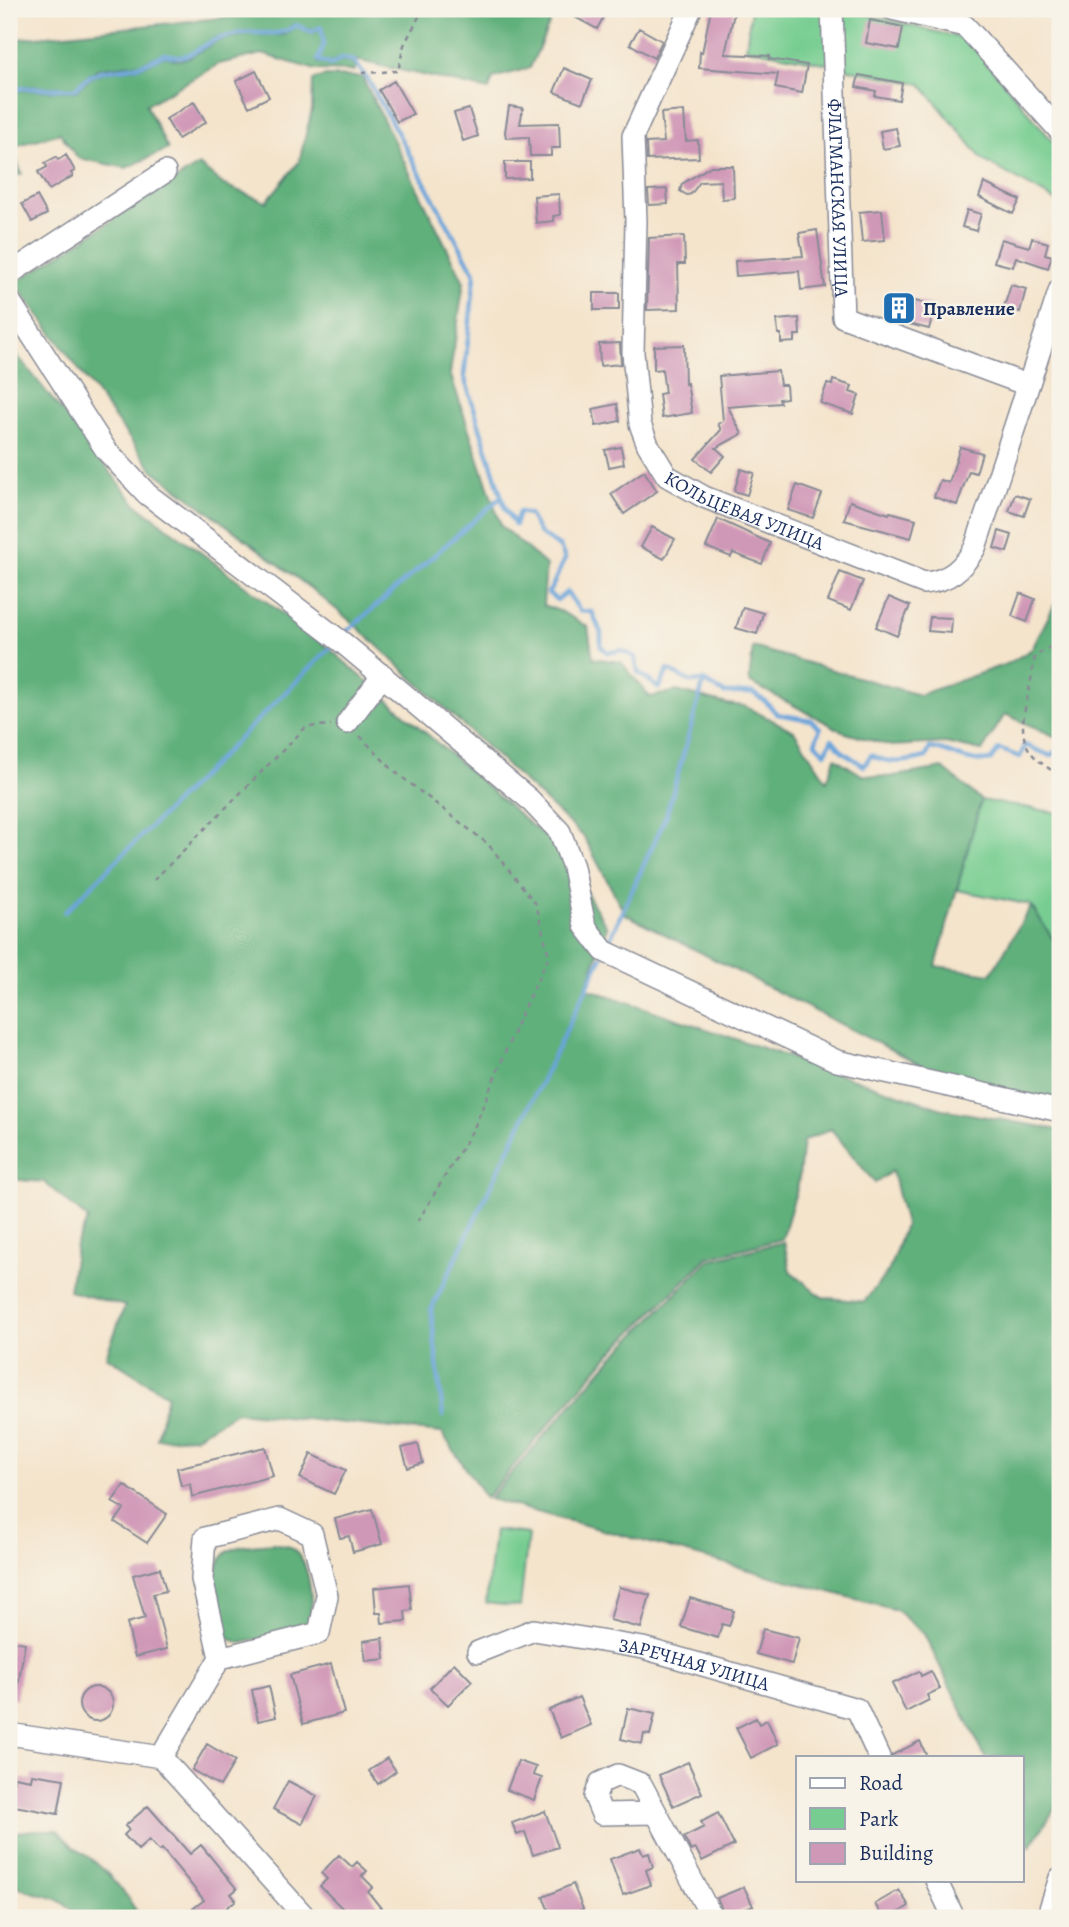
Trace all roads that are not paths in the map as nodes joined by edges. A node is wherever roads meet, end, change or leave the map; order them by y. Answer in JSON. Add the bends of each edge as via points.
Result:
{"nodes":[{"id":1,"x":691,"y":9,"type":"edge"},
{"id":2,"x":832,"y":9,"type":"edge"},
{"id":3,"x":892,"y":9,"type":"edge"},
{"id":4,"x":966,"y":18,"type":"edge"},
{"id":5,"x":1060,"y":131,"type":"edge"},
{"id":6,"x":165,"y":173,"type":"dead end"},
{"id":7,"x":9,"y":274,"type":"edge"},
{"id":8,"x":1060,"y":289,"type":"edge"},
{"id":9,"x":9,"y":300,"type":"edge"},
{"id":10,"x":1027,"y":385,"type":"junction"},
{"id":11,"x":383,"y":675,"type":"junction"},
{"id":12,"x":348,"y":723,"type":"road end"},
{"id":13,"x":1060,"y":1111,"type":"edge"},
{"id":14,"x":478,"y":1652,"type":"dead end"},
{"id":15,"x":220,"y":1658,"type":"junction"},
{"id":16,"x":9,"y":1734,"type":"edge"},
{"id":17,"x":879,"y":1756,"type":"edge"},
{"id":18,"x":161,"y":1757,"type":"junction"},
{"id":19,"x":655,"y":1813,"type":"dead end"},
{"id":20,"x":1060,"y":1878,"type":"edge"},
{"id":21,"x":937,"y":1882,"type":"edge"},
{"id":22,"x":306,"y":1918,"type":"edge"},
{"id":23,"x":712,"y":1918,"type":"edge"},
{"id":24,"x":954,"y":1918,"type":"edge"},
{"id":25,"x":1046,"y":1918,"type":"edge"}],
"edges":[{"from":1,"to":10,"type":"street","name":"КОЛЬЦЕВАЯ УЛИЦА","via":[[633,136],[637,399],[648,445],[667,476],[704,497],[923,583],[937,582],[965,565],[975,548]]},
{"from":2,"to":10,"type":"street","name":"ФЛАГМАНСКАЯ УЛИЦА","via":[[843,317]]},
{"from":3,"to":4,"type":"street"},
{"from":4,"to":5,"type":"street"},
{"from":6,"to":7,"type":"street"},
{"from":8,"to":10,"type":"street","name":"КОЛЬЦЕВАЯ УЛИЦА"},
{"from":9,"to":11,"type":"street","via":[[106,450],[147,494]]},
{"from":11,"to":12,"type":"street"},
{"from":11,"to":13,"type":"street","via":[[529,799],[560,832],[573,867],[585,926],[604,951],[837,1061]]},
{"from":14,"to":17,"type":"street","name":"ЗАРЕЧНАЯ УЛИЦА","via":[[534,1630],[643,1648],[857,1709]]},
{"from":15,"to":15,"type":"street","via":[[202,1579],[205,1538],[280,1519],[312,1534],[327,1596],[319,1633]]},
{"from":15,"to":18,"type":"street"},
{"from":16,"to":18,"type":"street"},
{"from":18,"to":22,"type":"street"},
{"from":19,"to":23,"type":"street"},
{"from":20,"to":25,"type":"street"},
{"from":21,"to":24,"type":"street"}]}
